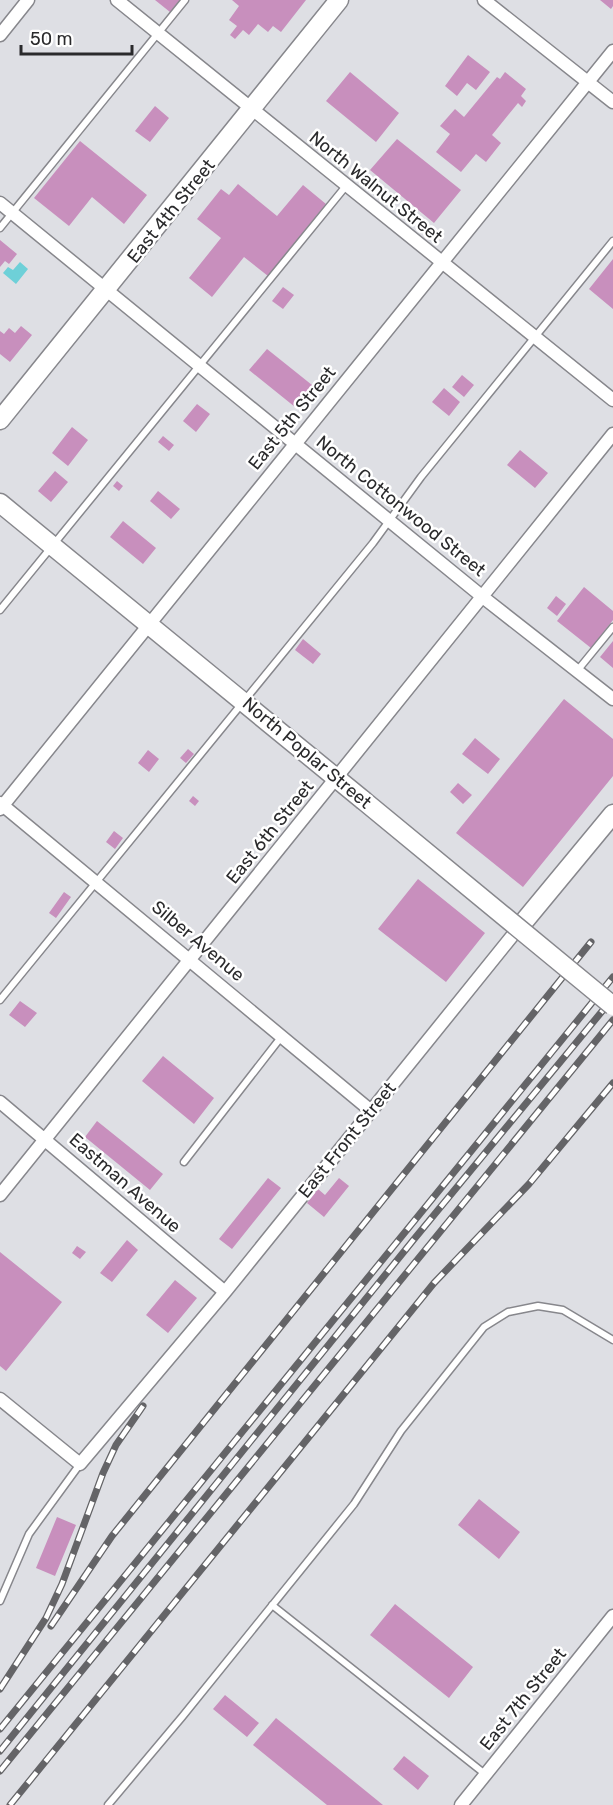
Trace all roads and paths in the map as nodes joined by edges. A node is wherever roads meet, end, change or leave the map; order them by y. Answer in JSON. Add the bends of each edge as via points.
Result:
{"nodes":[{"id":1,"x":28,"y":0,"type":"edge"},
{"id":2,"x":117,"y":0,"type":"edge"},
{"id":3,"x":184,"y":0,"type":"edge"},
{"id":4,"x":339,"y":0,"type":"edge"},
{"id":5,"x":491,"y":2,"type":"edge"},
{"id":6,"x":158,"y":33,"type":"junction"},
{"id":7,"x":0,"y":35,"type":"edge"},
{"id":8,"x":613,"y":51,"type":"edge"},
{"id":9,"x":588,"y":82,"type":"junction"},
{"id":10,"x":613,"y":102,"type":"edge"},
{"id":11,"x":252,"y":110,"type":"junction"},
{"id":12,"x":346,"y":186,"type":"junction"},
{"id":13,"x":0,"y":203,"type":"edge"},
{"id":14,"x":12,"y":213,"type":"junction"},
{"id":15,"x":0,"y":228,"type":"edge"},
{"id":16,"x":613,"y":241,"type":"edge"},
{"id":17,"x":441,"y":262,"type":"junction"},
{"id":18,"x":106,"y":290,"type":"junction"},
{"id":19,"x":535,"y":337,"type":"junction"},
{"id":20,"x":201,"y":366,"type":"junction"},
{"id":21,"x":613,"y":400,"type":"edge"},
{"id":22,"x":0,"y":420,"type":"edge"},
{"id":23,"x":613,"y":434,"type":"edge"},
{"id":24,"x":295,"y":443,"type":"junction"},
{"id":25,"x":0,"y":502,"type":"edge"},
{"id":26,"x":389,"y":520,"type":"junction"},
{"id":27,"x":53,"y":545,"type":"junction"},
{"id":28,"x":484,"y":598,"type":"junction"},
{"id":29,"x":0,"y":610,"type":"edge"},
{"id":30,"x":149,"y":623,"type":"junction"},
{"id":31,"x":613,"y":627,"type":"edge"},
{"id":32,"x":577,"y":671,"type":"junction"},
{"id":33,"x":613,"y":699,"type":"edge"},
{"id":34,"x":244,"y":700,"type":"junction"},
{"id":35,"x":337,"y":778,"type":"junction"},
{"id":36,"x":1,"y":805,"type":"edge"},
{"id":37,"x":613,"y":814,"type":"edge"},
{"id":38,"x":96,"y":881,"type":"junction"},
{"id":39,"x":517,"y":930,"type":"joint"},
{"id":40,"x":191,"y":958,"type":"junction"},
{"id":41,"x":0,"y":1000,"type":"edge"},
{"id":42,"x":613,"y":1006,"type":"edge"},
{"id":43,"x":283,"y":1036,"type":"junction"},
{"id":44,"x":0,"y":1102,"type":"edge"},
{"id":45,"x":370,"y":1110,"type":"junction"},
{"id":46,"x":46,"y":1138,"type":"junction"},
{"id":47,"x":184,"y":1162,"type":"dead end"},
{"id":48,"x":0,"y":1195,"type":"edge"},
{"id":49,"x":225,"y":1292,"type":"junction"},
{"id":50,"x":613,"y":1340,"type":"edge"},
{"id":51,"x":0,"y":1399,"type":"edge"},
{"id":52,"x":80,"y":1464,"type":"junction"},
{"id":53,"x":0,"y":1601,"type":"edge"},
{"id":54,"x":272,"y":1605,"type":"junction"},
{"id":55,"x":613,"y":1616,"type":"edge"},
{"id":56,"x":486,"y":1775,"type":"junction"},
{"id":57,"x":108,"y":1805,"type":"edge"},
{"id":58,"x":461,"y":1805,"type":"edge"}],
"edges":[{"from":1,"to":7,"type":"street"},
{"from":2,"to":6,"type":"street","name":"North Walnut Street"},
{"from":3,"to":6,"type":"lane"},
{"from":4,"to":11,"type":"main road","name":"East 4th Street"},
{"from":5,"to":9,"type":"street"},
{"from":6,"to":11,"type":"street","name":"North Walnut Street"},
{"from":6,"to":14,"type":"lane"},
{"from":8,"to":9,"type":"street","name":"East 5th Street"},
{"from":9,"to":10,"type":"street"},
{"from":9,"to":17,"type":"street","name":"East 5th Street"},
{"from":11,"to":12,"type":"street","name":"North Walnut Street"},
{"from":11,"to":18,"type":"main road","name":"East 4th Street"},
{"from":12,"to":17,"type":"street","name":"North Walnut Street"},
{"from":12,"to":20,"type":"lane"},
{"from":13,"to":14,"type":"street","name":"North Cottonwood Street"},
{"from":14,"to":15,"type":"lane"},
{"from":14,"to":18,"type":"street","name":"North Cottonwood Street"},
{"from":16,"to":19,"type":"lane"},
{"from":17,"to":19,"type":"street","name":"North Walnut Street"},
{"from":17,"to":24,"type":"street","name":"East 5th Street"},
{"from":18,"to":20,"type":"street","name":"North Cottonwood Street"},
{"from":18,"to":22,"type":"main road","name":"East 4th Street"},
{"from":19,"to":21,"type":"street","name":"North Walnut Street"},
{"from":19,"to":26,"type":"lane"},
{"from":20,"to":24,"type":"street","name":"North Cottonwood Street"},
{"from":20,"to":27,"type":"lane"},
{"from":23,"to":28,"type":"street","name":"East 6th Street"},
{"from":24,"to":26,"type":"street","name":"North Cottonwood Street"},
{"from":24,"to":30,"type":"street","name":"East 5th Street"},
{"from":25,"to":27,"type":"main road","name":"North Poplar Street"},
{"from":26,"to":28,"type":"street","name":"North Cottonwood Street"},
{"from":26,"to":34,"type":"lane"},
{"from":27,"to":29,"type":"lane"},
{"from":27,"to":30,"type":"main road","name":"North Poplar Street"},
{"from":28,"to":32,"type":"street","name":"North Cottonwood Street"},
{"from":28,"to":35,"type":"street","name":"East 6th Street"},
{"from":30,"to":34,"type":"main road","name":"North Poplar Street"},
{"from":30,"to":36,"type":"street","name":"East 5th Street"},
{"from":31,"to":32,"type":"lane"},
{"from":32,"to":33,"type":"street","name":"North Cottonwood Street"},
{"from":34,"to":35,"type":"main road","name":"North Poplar Street"},
{"from":34,"to":38,"type":"lane"},
{"from":35,"to":40,"type":"street","name":"East 6th Street"},
{"from":35,"to":42,"type":"main road","name":"North Poplar Street","bridge":true},
{"from":36,"to":38,"type":"street","name":"Silber Avenue"},
{"from":37,"to":39,"type":"main road","name":"East Front Street"},
{"from":38,"to":40,"type":"street","name":"Silber Avenue"},
{"from":38,"to":41,"type":"lane"},
{"from":39,"to":45,"type":"street","name":"East Front Street"},
{"from":40,"to":43,"type":"street","name":"Silber Avenue"},
{"from":40,"to":46,"type":"street","name":"East 6th Street"},
{"from":43,"to":45,"type":"street","name":"Silber Avenue"},
{"from":43,"to":47,"type":"lane"},
{"from":44,"to":46,"type":"street","name":"Eastman Avenue"},
{"from":45,"to":49,"type":"street","name":"East Front Street"},
{"from":46,"to":48,"type":"street","name":"East 6th Street"},
{"from":46,"to":49,"type":"street","name":"Eastman Avenue"},
{"from":49,"to":52,"type":"street","name":"East Front Street"},
{"from":50,"to":54,"type":"lane","via":[[563,1310],[538,1306],[508,1312],[484,1327],[401,1431],[354,1504]]},
{"from":51,"to":52,"type":"street"},
{"from":52,"to":53,"type":"lane","via":[[29,1534]]},
{"from":54,"to":56,"type":"lane"},
{"from":54,"to":57,"type":"lane"},
{"from":55,"to":56,"type":"street","name":"East 7th Street"},
{"from":56,"to":58,"type":"street","name":"East 7th Street"}]}
